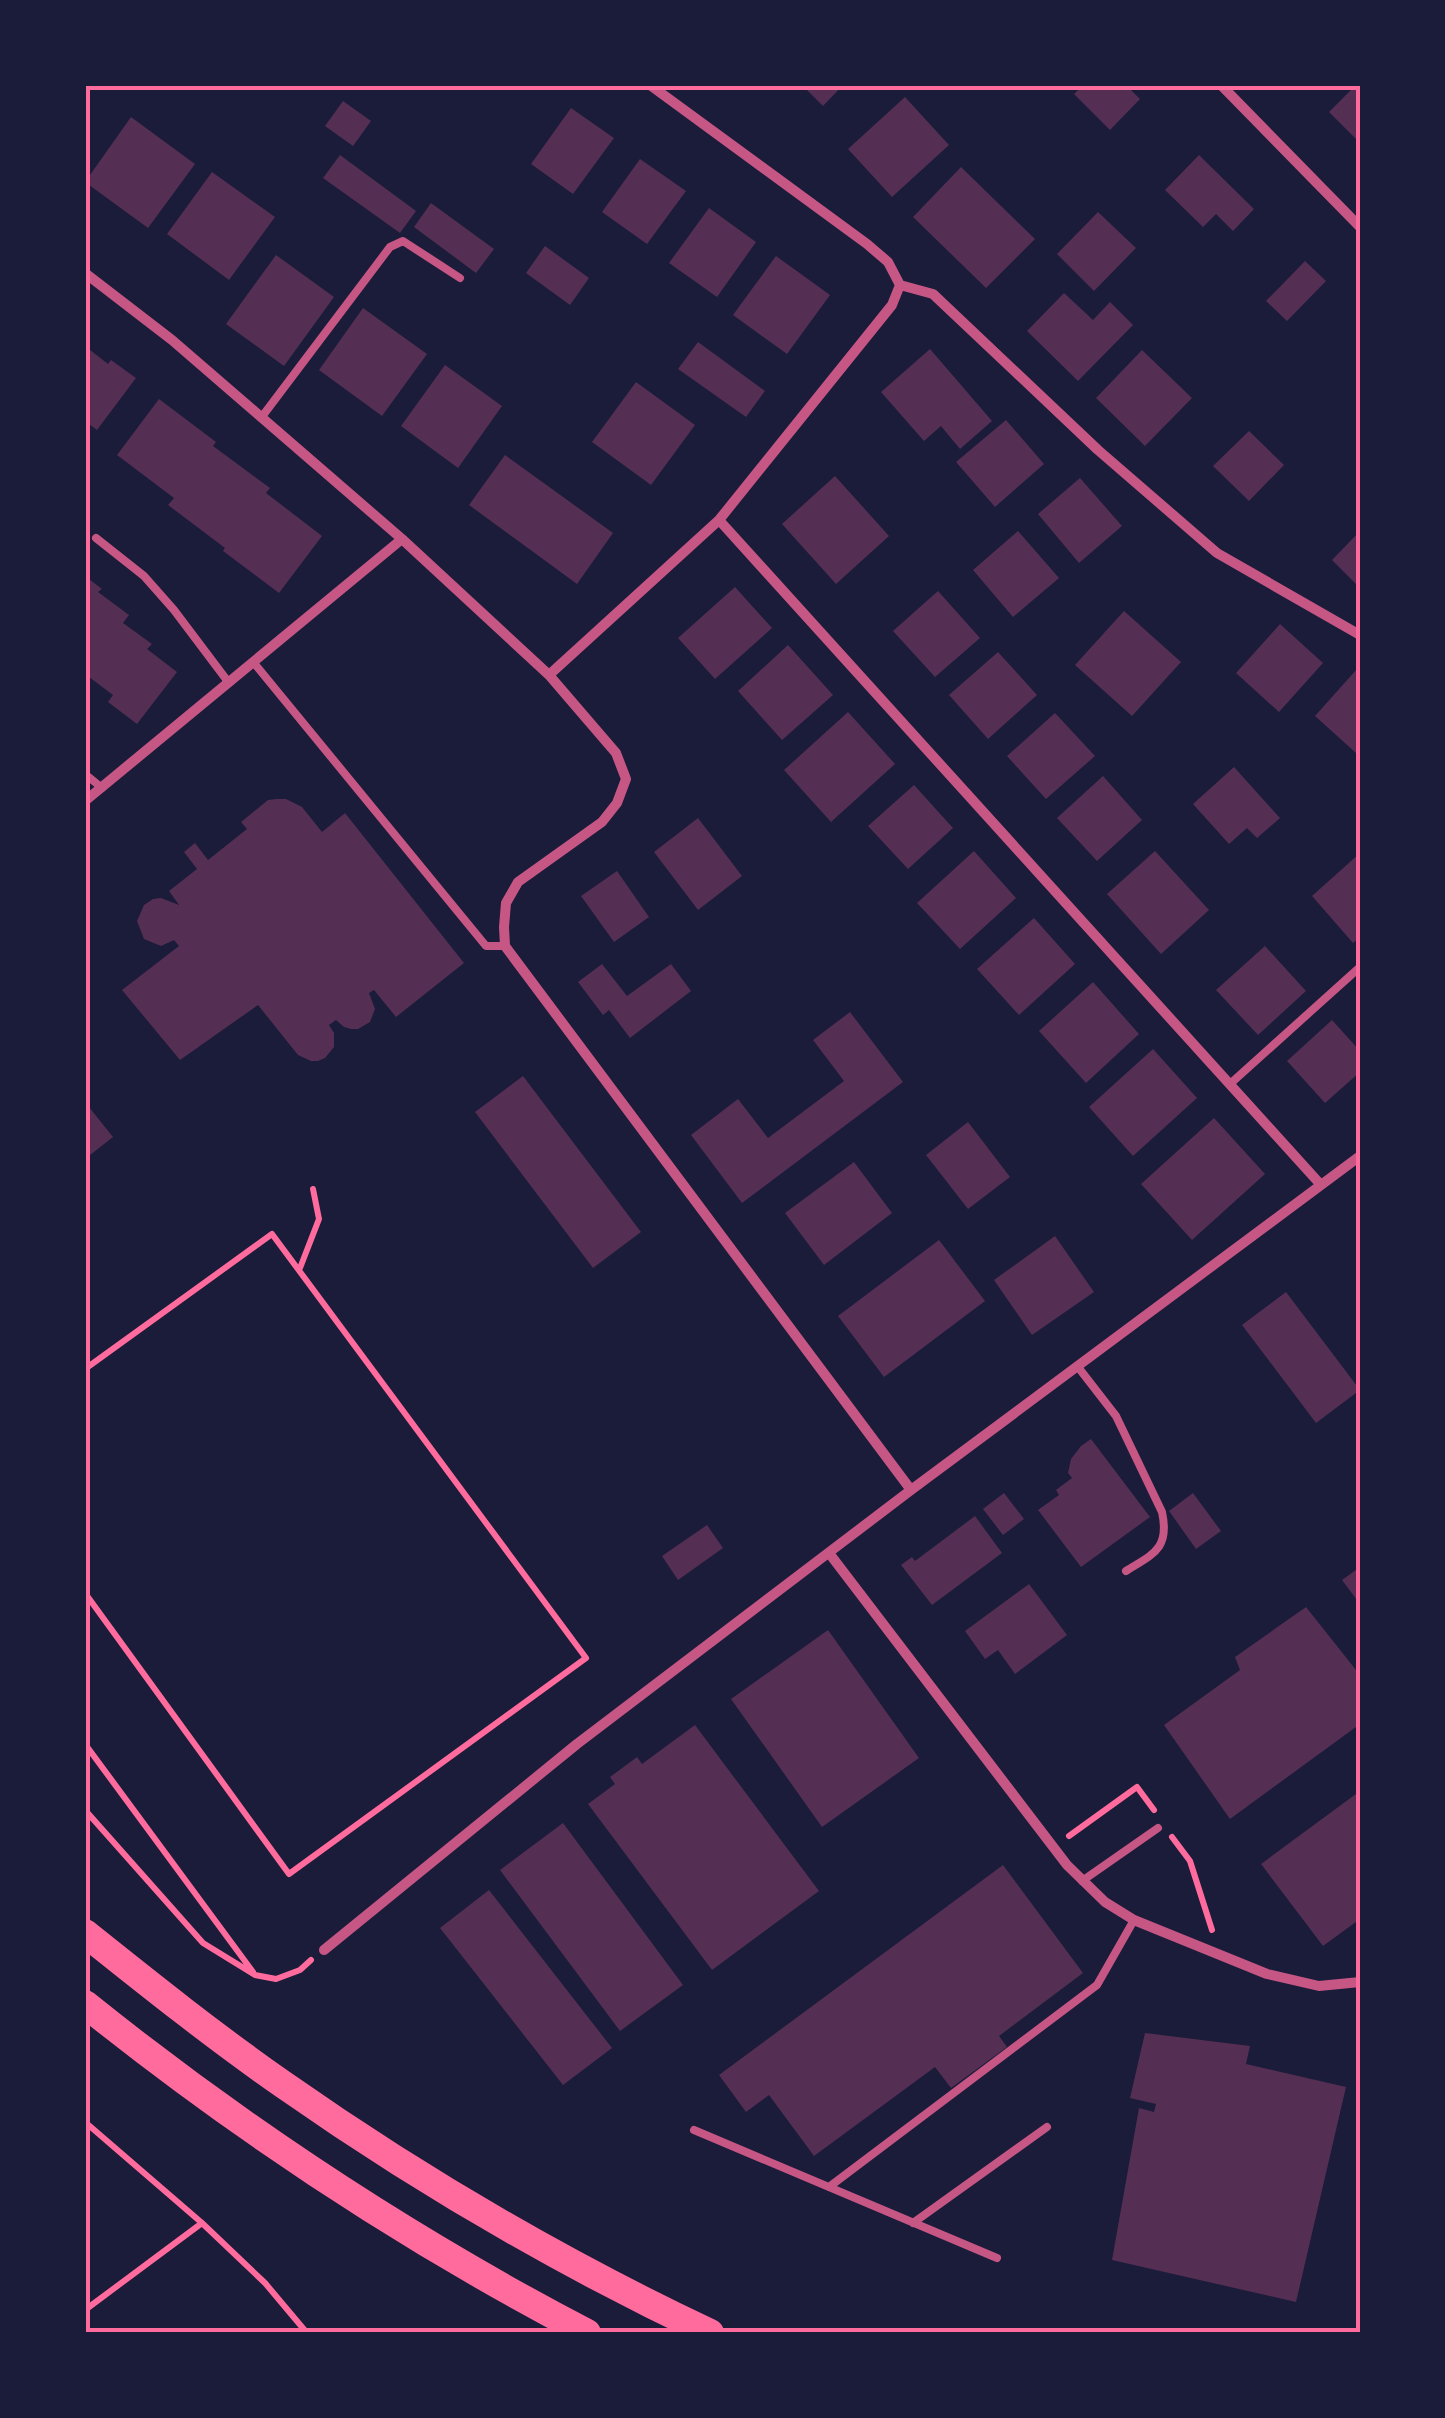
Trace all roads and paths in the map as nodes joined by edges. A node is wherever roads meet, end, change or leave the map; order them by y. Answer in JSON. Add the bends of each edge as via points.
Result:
{"nodes":[{"id":1,"x":650,"y":85,"type":"edge"},
{"id":2,"x":1220,"y":85,"type":"edge"},
{"id":3,"x":1360,"y":227,"type":"edge"},
{"id":4,"x":85,"y":273,"type":"edge"},
{"id":5,"x":460,"y":278,"type":"dead end"},
{"id":6,"x":900,"y":285,"type":"junction"},
{"id":7,"x":261,"y":418,"type":"junction"},
{"id":8,"x":719,"y":520,"type":"junction"},
{"id":9,"x":96,"y":538,"type":"dead end"},
{"id":10,"x":402,"y":540,"type":"junction"},
{"id":11,"x":1360,"y":635,"type":"edge"},
{"id":12,"x":254,"y":663,"type":"junction"},
{"id":13,"x":550,"y":675,"type":"junction"},
{"id":14,"x":229,"y":683,"type":"junction"},
{"id":15,"x":85,"y":774,"type":"edge"},
{"id":16,"x":102,"y":788,"type":"junction"},
{"id":17,"x":85,"y":801,"type":"edge"},
{"id":18,"x":506,"y":946,"type":"junction"},
{"id":19,"x":1360,"y":967,"type":"edge"},
{"id":20,"x":1230,"y":1084,"type":"junction"},
{"id":21,"x":1360,"y":1156,"type":"edge"},
{"id":22,"x":1321,"y":1185,"type":"junction"},
{"id":23,"x":313,"y":1189,"type":"dead end"},
{"id":24,"x":300,"y":1269,"type":"junction"},
{"id":25,"x":1078,"y":1366,"type":"junction"},
{"id":26,"x":85,"y":1368,"type":"edge"},
{"id":27,"x":911,"y":1490,"type":"junction"},
{"id":28,"x":829,"y":1553,"type":"junction"},
{"id":29,"x":1126,"y":1571,"type":"dead end"},
{"id":30,"x":85,"y":1593,"type":"edge"},
{"id":31,"x":85,"y":1744,"type":"edge"},
{"id":32,"x":85,"y":1810,"type":"edge"},
{"id":33,"x":1158,"y":1828,"type":"dead end"},
{"id":34,"x":1082,"y":1881,"type":"junction"},
{"id":35,"x":1134,"y":1920,"type":"junction"},
{"id":36,"x":85,"y":1933,"type":"edge"},
{"id":37,"x":324,"y":1950,"type":"joint"},
{"id":38,"x":255,"y":1975,"type":"junction"},
{"id":39,"x":1360,"y":1982,"type":"edge"},
{"id":40,"x":85,"y":2004,"type":"edge"},
{"id":41,"x":85,"y":2122,"type":"edge"},
{"id":42,"x":1047,"y":2127,"type":"dead end"},
{"id":43,"x":694,"y":2130,"type":"dead end"},
{"id":44,"x":829,"y":2187,"type":"junction"},
{"id":45,"x":202,"y":2223,"type":"junction"},
{"id":46,"x":913,"y":2223,"type":"junction"},
{"id":47,"x":997,"y":2258,"type":"dead end"},
{"id":48,"x":85,"y":2310,"type":"edge"},
{"id":49,"x":308,"y":2333,"type":"edge"},
{"id":50,"x":586,"y":2333,"type":"edge"},
{"id":51,"x":710,"y":2333,"type":"edge"}],
"edges":[{"from":1,"to":6,"type":"street","via":[[867,244],[888,262]]},
{"from":2,"to":3,"type":"street"},
{"from":4,"to":7,"type":"street"},
{"from":5,"to":7,"type":"lane","via":[[403,241],[390,247]]},
{"from":6,"to":8,"type":"street","via":[[892,305]]},
{"from":6,"to":11,"type":"street","via":[[933,294],[1216,554]]},
{"from":7,"to":10,"type":"street"},
{"from":8,"to":13,"type":"street"},
{"from":8,"to":20,"type":"street"},
{"from":9,"to":14,"type":"lane","via":[[144,576]]},
{"from":10,"to":12,"type":"street"},
{"from":10,"to":13,"type":"street"},
{"from":12,"to":14,"type":"street"},
{"from":12,"to":18,"type":"lane","via":[[486,946]]},
{"from":13,"to":18,"type":"street","via":[[616,752],[626,779],[602,822],[518,882],[506,902]]},
{"from":14,"to":16,"type":"street"},
{"from":15,"to":16,"type":"lane"},
{"from":16,"to":17,"type":"street"},
{"from":18,"to":27,"type":"street"},
{"from":19,"to":20,"type":"lane"},
{"from":20,"to":22,"type":"street"},
{"from":21,"to":22,"type":"street"},
{"from":22,"to":25,"type":"street"},
{"from":23,"to":24,"type":"path","via":[[319,1219]]},
{"from":24,"to":26,"type":"path","via":[[272,1234]]},
{"from":24,"to":30,"type":"path","via":[[586,1658],[289,1874]]},
{"from":25,"to":27,"type":"street"},
{"from":25,"to":29,"type":"lane","via":[[1116,1416],[1162,1512],[1158,1550]]},
{"from":27,"to":28,"type":"street"},
{"from":28,"to":34,"type":"street"},
{"from":28,"to":37,"type":"street"},
{"from":31,"to":38,"type":"path"},
{"from":32,"to":38,"type":"path","via":[[203,1943]]},
{"from":33,"to":34,"type":"lane"},
{"from":34,"to":35,"type":"street"},
{"from":35,"to":39,"type":"street","via":[[1267,1974],[1319,1986]]},
{"from":35,"to":44,"type":"lane","via":[[1096,1984]]},
{"from":36,"to":51,"type":"highway","via":[[257,2066],[404,2164],[543,2247]]},
{"from":37,"to":38,"type":"path","via":[[276,1979]]},
{"from":40,"to":50,"type":"highway","via":[[340,2190]]},
{"from":41,"to":45,"type":"path"},
{"from":42,"to":46,"type":"lane"},
{"from":43,"to":44,"type":"lane"},
{"from":44,"to":46,"type":"lane"},
{"from":45,"to":48,"type":"path"},
{"from":45,"to":49,"type":"path"},
{"from":46,"to":47,"type":"lane"}]}
